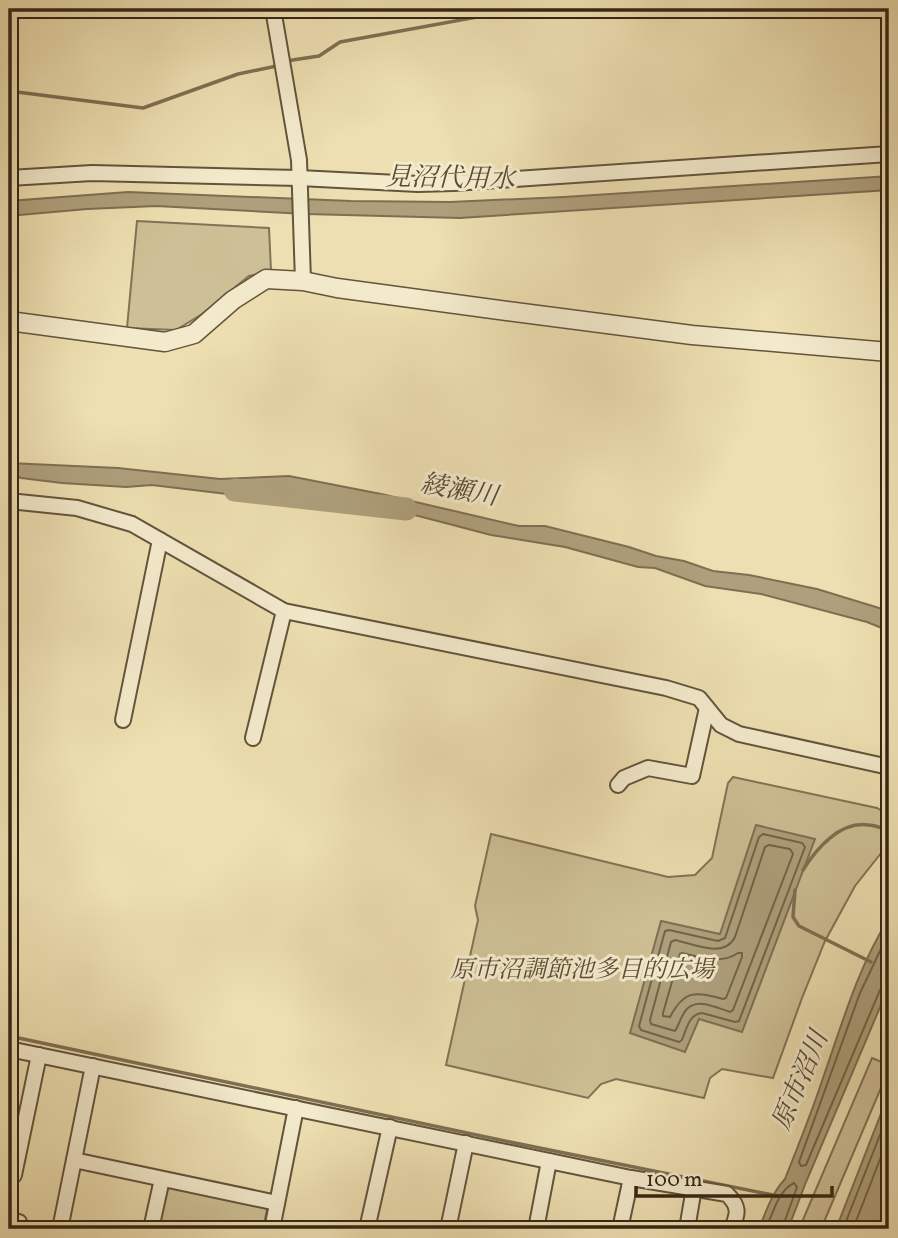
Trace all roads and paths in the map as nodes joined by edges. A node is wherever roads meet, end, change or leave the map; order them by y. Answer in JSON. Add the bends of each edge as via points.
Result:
{"nodes":[{"id":1,"x":273,"y":9,"type":"edge"},
{"id":2,"x":889,"y":154,"type":"edge"},
{"id":3,"x":299,"y":177,"type":"junction"},
{"id":4,"x":9,"y":178,"type":"edge"},
{"id":5,"x":303,"y":281,"type":"junction"},
{"id":6,"x":9,"y":321,"type":"edge"},
{"id":7,"x":889,"y":352,"type":"edge"},
{"id":8,"x":9,"y":500,"type":"edge"},
{"id":9,"x":160,"y":540,"type":"junction"},
{"id":10,"x":284,"y":611,"type":"junction"},
{"id":11,"x":707,"y":708,"type":"junction"},
{"id":12,"x":123,"y":720,"type":"dead end"},
{"id":13,"x":253,"y":738,"type":"dead end"},
{"id":14,"x":889,"y":767,"type":"edge"},
{"id":15,"x":618,"y":785,"type":"dead end"},
{"id":16,"x":9,"y":1049,"type":"edge"},
{"id":17,"x":39,"y":1055,"type":"junction"},
{"id":18,"x":93,"y":1066,"type":"junction"},
{"id":19,"x":296,"y":1108,"type":"junction"},
{"id":20,"x":390,"y":1127,"type":"junction"},
{"id":21,"x":466,"y":1143,"type":"junction"},
{"id":22,"x":74,"y":1160,"type":"junction"},
{"id":23,"x":549,"y":1161,"type":"junction"},
{"id":24,"x":9,"y":1174,"type":"edge"},
{"id":25,"x":631,"y":1178,"type":"junction"},
{"id":26,"x":162,"y":1179,"type":"junction"},
{"id":27,"x":694,"y":1188,"type":"junction"},
{"id":28,"x":277,"y":1203,"type":"junction"},
{"id":29,"x":9,"y":1220,"type":"edge"},
{"id":30,"x":17,"y":1229,"type":"edge"},
{"id":31,"x":60,"y":1229,"type":"edge"},
{"id":32,"x":152,"y":1229,"type":"edge"},
{"id":33,"x":272,"y":1229,"type":"edge"},
{"id":34,"x":367,"y":1229,"type":"edge"},
{"id":35,"x":448,"y":1229,"type":"edge"},
{"id":36,"x":536,"y":1229,"type":"edge"},
{"id":37,"x":620,"y":1229,"type":"edge"},
{"id":38,"x":687,"y":1229,"type":"edge"},
{"id":39,"x":732,"y":1229,"type":"edge"}],
"edges":[{"from":1,"to":3,"type":"street"},
{"from":2,"to":3,"type":"street","via":[[454,183]]},
{"from":3,"to":4,"type":"street","via":[[92,173]]},
{"from":3,"to":5,"type":"street"},
{"from":5,"to":6,"type":"street","via":[[266,279],[194,334],[165,342]]},
{"from":5,"to":7,"type":"street","via":[[692,335]]},
{"from":8,"to":9,"type":"street","via":[[77,508],[132,524]]},
{"from":9,"to":10,"type":"street"},
{"from":9,"to":12,"type":"street"},
{"from":10,"to":11,"type":"street","via":[[666,688],[699,698]]},
{"from":10,"to":13,"type":"street"},
{"from":11,"to":14,"type":"street","via":[[722,725],[739,734]]},
{"from":11,"to":15,"type":"street","via":[[692,776],[648,768]]},
{"from":16,"to":17,"type":"street"},
{"from":17,"to":18,"type":"street"},
{"from":17,"to":24,"type":"street","via":[[14,1175]]},
{"from":18,"to":19,"type":"street"},
{"from":18,"to":22,"type":"street"},
{"from":19,"to":20,"type":"street"},
{"from":19,"to":28,"type":"street"},
{"from":20,"to":21,"type":"street"},
{"from":20,"to":34,"type":"street"},
{"from":21,"to":23,"type":"street"},
{"from":21,"to":35,"type":"street"},
{"from":22,"to":26,"type":"street"},
{"from":22,"to":31,"type":"street"},
{"from":23,"to":25,"type":"street"},
{"from":23,"to":36,"type":"street"},
{"from":25,"to":27,"type":"street"},
{"from":25,"to":37,"type":"street"},
{"from":26,"to":28,"type":"street"},
{"from":26,"to":32,"type":"street"},
{"from":27,"to":38,"type":"street"},
{"from":27,"to":39,"type":"street","via":[[727,1194],[735,1202],[737,1216]]},
{"from":28,"to":33,"type":"street"},
{"from":29,"to":30,"type":"street","via":[[19,1222]]}]}
